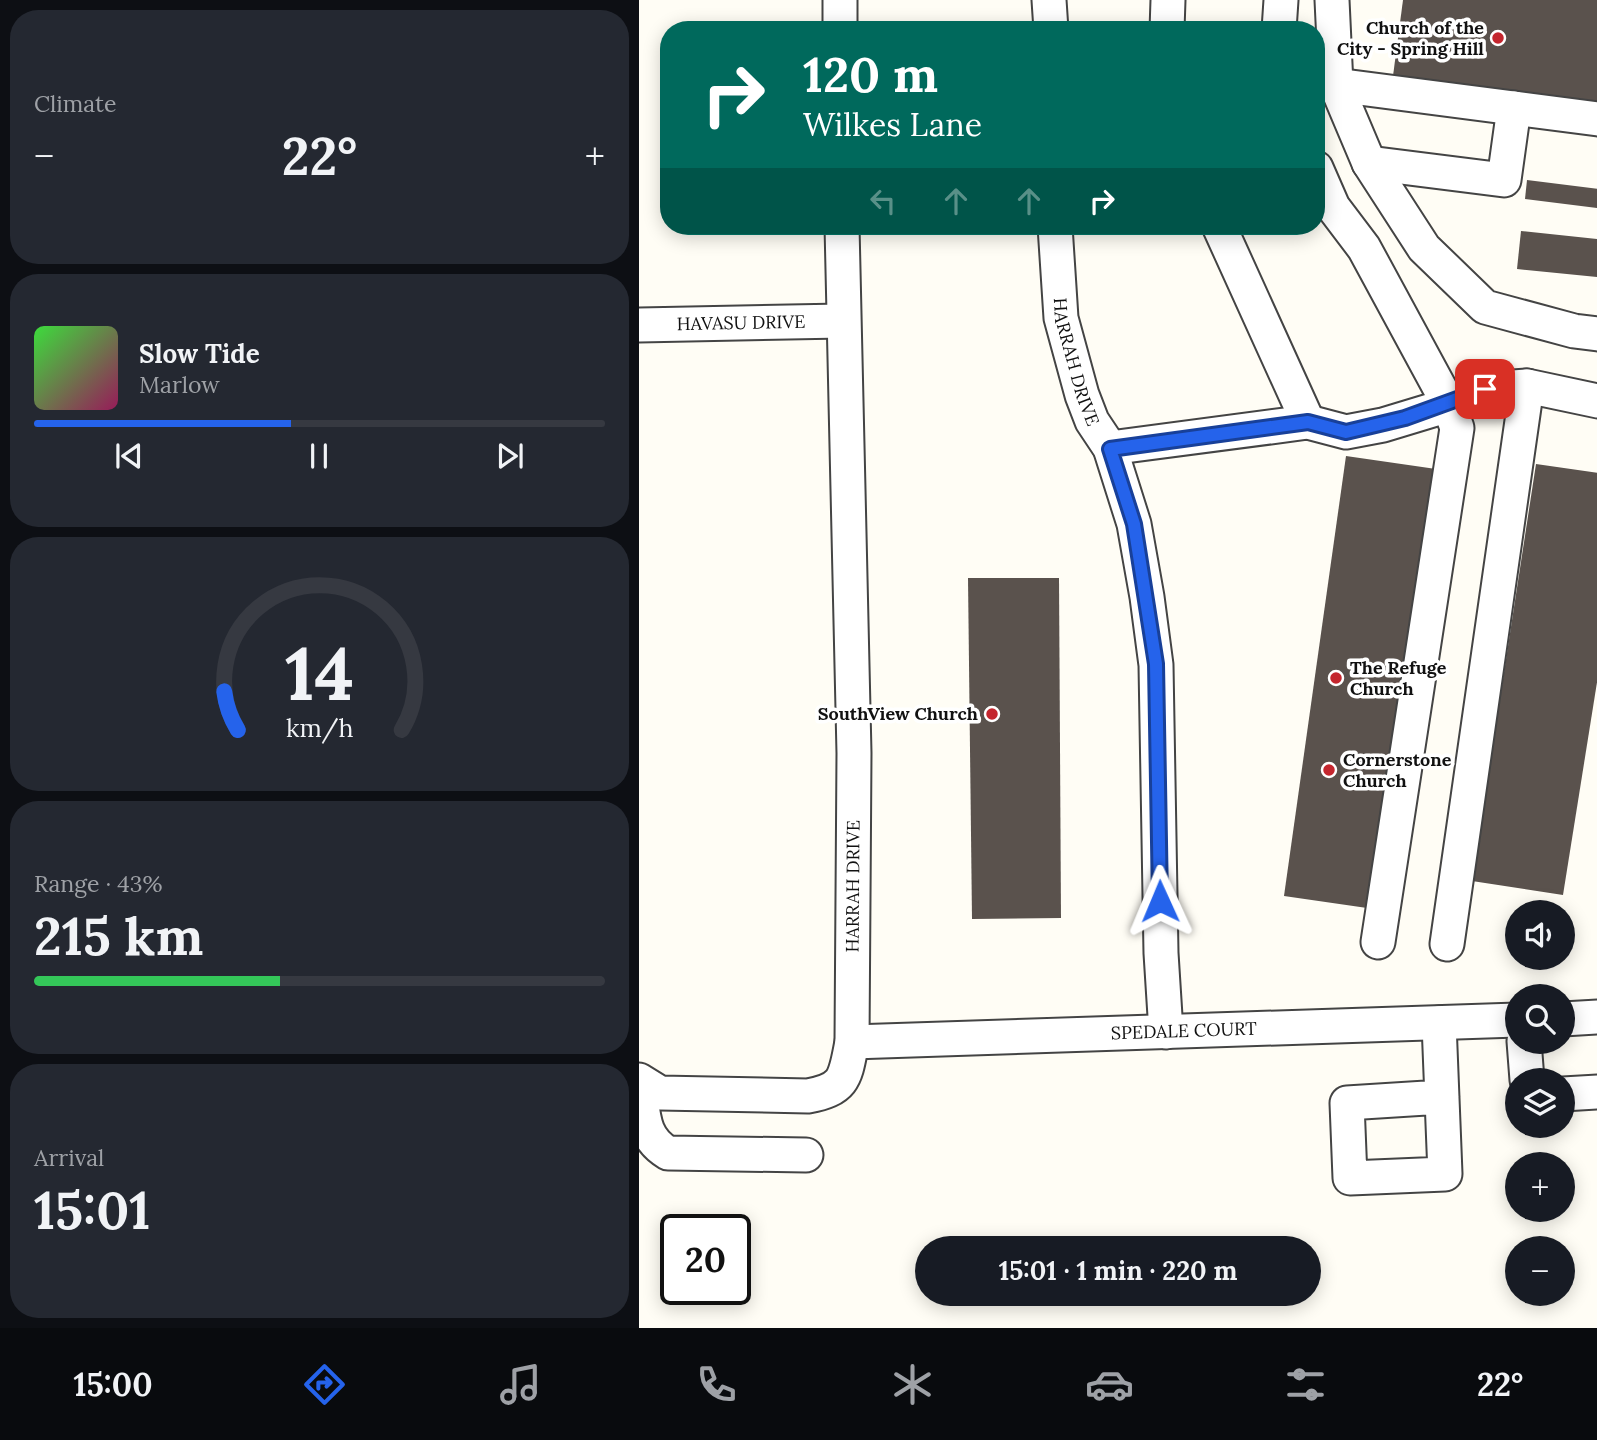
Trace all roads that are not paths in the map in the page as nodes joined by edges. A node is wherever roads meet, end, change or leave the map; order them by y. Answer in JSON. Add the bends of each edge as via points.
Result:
{"nodes":[{"id":1,"x":840,"y":0,"type":"edge"},
{"id":2,"x":1049,"y":0,"type":"edge"},
{"id":3,"x":1168,"y":0,"type":"edge"},
{"id":4,"x":1281,"y":0,"type":"edge"},
{"id":5,"x":1332,"y":0,"type":"edge"},
{"id":6,"x":840,"y":21,"type":"edge"},
{"id":7,"x":1050,"y":21,"type":"edge"},
{"id":8,"x":1167,"y":21,"type":"edge"},
{"id":9,"x":1280,"y":21,"type":"edge"},
{"id":10,"x":1336,"y":85,"type":"junction"},
{"id":11,"x":1514,"y":108,"type":"junction"},
{"id":12,"x":1597,"y":119,"type":"edge"},
{"id":13,"x":1369,"y":163,"type":"junction"},
{"id":14,"x":1325,"y":189,"type":"edge"},
{"id":15,"x":842,"y":235,"type":"edge"},
{"id":16,"x":1056,"y":235,"type":"edge"},
{"id":17,"x":1223,"y":235,"type":"edge"},
{"id":18,"x":842,"y":321,"type":"junction"},
{"id":19,"x":639,"y":325,"type":"edge"},
{"id":20,"x":1597,"y":334,"type":"edge"},
{"id":21,"x":1527,"y":386,"type":"junction"},
{"id":22,"x":1597,"y":401,"type":"edge"},
{"id":23,"x":1449,"y":405,"type":"junction"},
{"id":24,"x":1308,"y":422,"type":"junction"},
{"id":25,"x":1110,"y":449,"type":"junction"},
{"id":26,"x":1378,"y":942,"type":"dead end"},
{"id":27,"x":1447,"y":944,"type":"dead end"},
{"id":28,"x":1597,"y":1017,"type":"edge"},
{"id":29,"x":1575,"y":1018,"type":"edge"},
{"id":30,"x":1505,"y":1020,"type":"edge"},
{"id":31,"x":1439,"y":1023,"type":"junction"},
{"id":32,"x":1166,"y":1032,"type":"junction"},
{"id":33,"x":852,"y":1042,"type":"junction"},
{"id":34,"x":639,"y":1082,"type":"edge"},
{"id":35,"x":1597,"y":1092,"type":"edge"},
{"id":36,"x":1575,"y":1093,"type":"edge"},
{"id":37,"x":1442,"y":1097,"type":"dead end"},
{"id":38,"x":806,"y":1155,"type":"dead end"}],
"edges":[{"from":1,"to":6,"type":"street"},
{"from":2,"to":7,"type":"street"},
{"from":3,"to":8,"type":"street"},
{"from":4,"to":9,"type":"street"},
{"from":5,"to":10,"type":"street"},
{"from":10,"to":11,"type":"street"},
{"from":10,"to":13,"type":"street"},
{"from":11,"to":12,"type":"street"},
{"from":11,"to":13,"type":"street","via":[[1504,180]]},
{"from":13,"to":20,"type":"street","via":[[1424,248],[1485,307]]},
{"from":14,"to":23,"type":"street","via":[[1364,248]]},
{"from":15,"to":18,"type":"street","name":"HARRAH DRIVE"},
{"from":16,"to":25,"type":"street","name":"HARRAH DRIVE","via":[[1061,318],[1082,395]]},
{"from":17,"to":24,"type":"street"},
{"from":18,"to":19,"type":"street","name":"HAVASU DRIVE"},
{"from":18,"to":33,"type":"street","name":"HARRAH DRIVE","via":[[854,753]]},
{"from":21,"to":22,"type":"street"},
{"from":21,"to":23,"type":"street","via":[[1485,389]]},
{"from":21,"to":27,"type":"street"},
{"from":23,"to":24,"type":"street","via":[[1346,432]]},
{"from":23,"to":26,"type":"street","via":[[1457,428]]},
{"from":24,"to":25,"type":"street"},
{"from":25,"to":32,"type":"street","name":"HARRAH DRIVE","via":[[1134,524],[1156,664]]},
{"from":28,"to":29,"type":"street"},
{"from":30,"to":31,"type":"street","name":"SPEDALE COURT"},
{"from":31,"to":32,"type":"street","name":"SPEDALE COURT"},
{"from":31,"to":37,"type":"street"},
{"from":32,"to":33,"type":"street","name":"SPEDALE COURT"},
{"from":33,"to":34,"type":"street","name":"HARRAH DRIVE","via":[[844,1079],[829,1092],[808,1096],[660,1093]]},
{"from":34,"to":38,"type":"street","via":[[647,1131],[654,1144],[668,1153]]},
{"from":35,"to":36,"type":"street"}]}
